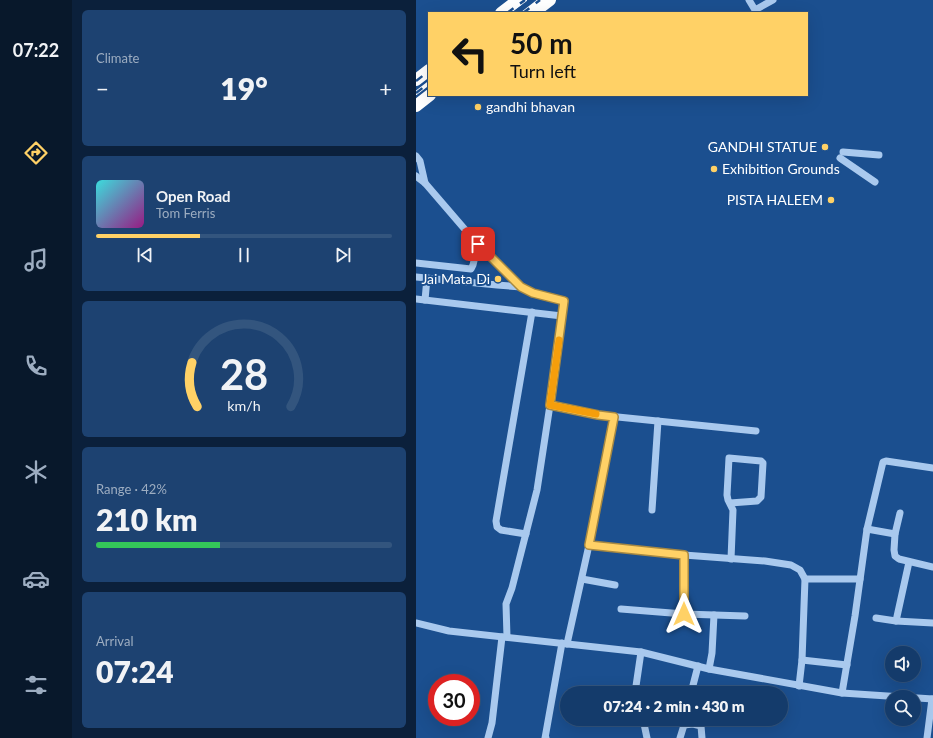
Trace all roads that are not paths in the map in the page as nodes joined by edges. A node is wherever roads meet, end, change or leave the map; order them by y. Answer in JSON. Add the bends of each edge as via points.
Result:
{"nodes":[{"id":1,"x":550,"y":0,"type":"edge"},
{"id":2,"x":749,"y":0,"type":"edge"},
{"id":3,"x":773,"y":0,"type":"edge"},
{"id":4,"x":516,"y":6,"type":"edge"},
{"id":5,"x":503,"y":12,"type":"edge"},
{"id":6,"x":534,"y":12,"type":"edge"},
{"id":7,"x":428,"y":71,"type":"edge"},
{"id":8,"x":416,"y":80,"type":"edge"},
{"id":9,"x":429,"y":96,"type":"edge"},
{"id":10,"x":416,"y":106,"type":"edge"},
{"id":11,"x":879,"y":155,"type":"dead end"},
{"id":12,"x":416,"y":156,"type":"edge"},
{"id":13,"x":416,"y":176,"type":"edge"},
{"id":14,"x":875,"y":182,"type":"dead end"},
{"id":15,"x":425,"y":183,"type":"junction"},
{"id":16,"x":478,"y":244,"type":"junction"},
{"id":17,"x":416,"y":264,"type":"edge"},
{"id":18,"x":416,"y":277,"type":"edge"},
{"id":19,"x":427,"y":278,"type":"junction"},
{"id":20,"x":521,"y":287,"type":"junction"},
{"id":21,"x":416,"y":299,"type":"edge"},
{"id":22,"x":425,"y":300,"type":"junction"},
{"id":23,"x":532,"y":312,"type":"junction"},
{"id":24,"x":562,"y":316,"type":"junction"},
{"id":25,"x":550,"y":405,"type":"junction"},
{"id":26,"x":614,"y":417,"type":"junction"},
{"id":27,"x":658,"y":421,"type":"junction"},
{"id":28,"x":756,"y":431,"type":"dead end"},
{"id":29,"x":933,"y":468,"type":"edge"},
{"id":30,"x":730,"y":503,"type":"junction"},
{"id":31,"x":652,"y":510,"type":"dead end"},
{"id":32,"x":900,"y":513,"type":"dead end"},
{"id":33,"x":867,"y":529,"type":"junction"},
{"id":34,"x":526,"y":534,"type":"junction"},
{"id":35,"x":895,"y":534,"type":"junction"},
{"id":36,"x":589,"y":545,"type":"junction"},
{"id":37,"x":684,"y":555,"type":"junction"},
{"id":38,"x":731,"y":558,"type":"junction"},
{"id":39,"x":909,"y":562,"type":"junction"},
{"id":40,"x":933,"y":567,"type":"edge"},
{"id":41,"x":582,"y":579,"type":"junction"},
{"id":42,"x":805,"y":579,"type":"junction"},
{"id":43,"x":860,"y":579,"type":"junction"},
{"id":44,"x":614,"y":585,"type":"dead end"},
{"id":45,"x":622,"y":609,"type":"dead end"},
{"id":46,"x":684,"y":614,"type":"junction"},
{"id":47,"x":714,"y":615,"type":"junction"},
{"id":48,"x":745,"y":616,"type":"dead end"},
{"id":49,"x":876,"y":618,"type":"dead end"},
{"id":50,"x":896,"y":620,"type":"junction"},
{"id":51,"x":416,"y":623,"type":"edge"},
{"id":52,"x":933,"y":623,"type":"edge"},
{"id":53,"x":504,"y":637,"type":"junction"},
{"id":54,"x":564,"y":644,"type":"junction"},
{"id":55,"x":641,"y":652,"type":"junction"},
{"id":56,"x":802,"y":660,"type":"junction"},
{"id":57,"x":847,"y":665,"type":"junction"},
{"id":58,"x":698,"y":666,"type":"junction"},
{"id":59,"x":709,"y":669,"type":"junction"},
{"id":60,"x":636,"y":686,"type":"edge"},
{"id":61,"x":693,"y":686,"type":"edge"},
{"id":62,"x":799,"y":686,"type":"junction"},
{"id":63,"x":842,"y":693,"type":"junction"},
{"id":64,"x":932,"y":699,"type":"edge"},
{"id":65,"x":644,"y":726,"type":"edge"},
{"id":66,"x":683,"y":726,"type":"edge"},
{"id":67,"x":702,"y":726,"type":"edge"},
{"id":68,"x":488,"y":738,"type":"edge"},
{"id":69,"x":546,"y":738,"type":"edge"},
{"id":70,"x":647,"y":738,"type":"edge"},
{"id":71,"x":680,"y":738,"type":"edge"},
{"id":72,"x":702,"y":738,"type":"edge"},
{"id":73,"x":927,"y":738,"type":"edge"}],
"edges":[{"from":1,"to":6,"type":"highway"},
{"from":2,"to":3,"type":"street","via":[[755,10]]},
{"from":4,"to":5,"type":"highway"},
{"from":7,"to":8,"type":"highway"},
{"from":9,"to":10,"type":"highway"},
{"from":11,"to":14,"type":"street","via":[[842,155]]},
{"from":12,"to":15,"type":"street","via":[[420,161]]},
{"from":13,"to":15,"type":"street"},
{"from":15,"to":16,"type":"street"},
{"from":16,"to":17,"type":"street","via":[[471,269]]},
{"from":16,"to":20,"type":"street"},
{"from":18,"to":19,"type":"street"},
{"from":19,"to":20,"type":"street"},
{"from":19,"to":22,"type":"street"},
{"from":20,"to":24,"type":"street","via":[[564,301]]},
{"from":21,"to":22,"type":"street"},
{"from":22,"to":23,"type":"street"},
{"from":23,"to":24,"type":"street"},
{"from":23,"to":34,"type":"street","via":[[496,521],[496,527],[501,530]]},
{"from":24,"to":25,"type":"street"},
{"from":25,"to":26,"type":"street"},
{"from":25,"to":34,"type":"street","via":[[537,490]]},
{"from":26,"to":27,"type":"street"},
{"from":26,"to":36,"type":"street"},
{"from":27,"to":28,"type":"street"},
{"from":27,"to":31,"type":"street"},
{"from":29,"to":33,"type":"street","via":[[883,462]]},
{"from":30,"to":30,"type":"street","via":[[726,489],[729,458],[761,461],[761,497],[757,501]]},
{"from":30,"to":38,"type":"street","via":[[733,510]]},
{"from":32,"to":35,"type":"street"},
{"from":33,"to":35,"type":"street"},
{"from":33,"to":43,"type":"street"},
{"from":34,"to":53,"type":"street","via":[[506,604]]},
{"from":35,"to":39,"type":"street","via":[[895,556]]},
{"from":36,"to":37,"type":"street"},
{"from":36,"to":41,"type":"street"},
{"from":37,"to":38,"type":"street"},
{"from":37,"to":46,"type":"street"},
{"from":38,"to":42,"type":"street","via":[[790,566],[800,570]]},
{"from":39,"to":40,"type":"street"},
{"from":39,"to":50,"type":"street"},
{"from":41,"to":44,"type":"street"},
{"from":41,"to":54,"type":"street"},
{"from":42,"to":43,"type":"street"},
{"from":42,"to":56,"type":"street"},
{"from":43,"to":57,"type":"street"},
{"from":45,"to":46,"type":"street"},
{"from":46,"to":47,"type":"street"},
{"from":47,"to":48,"type":"street"},
{"from":47,"to":59,"type":"street"},
{"from":49,"to":50,"type":"street"},
{"from":50,"to":52,"type":"street"},
{"from":51,"to":53,"type":"street","via":[[449,631]]},
{"from":53,"to":54,"type":"street"},
{"from":53,"to":68,"type":"street"},
{"from":54,"to":55,"type":"street"},
{"from":54,"to":69,"type":"street"},
{"from":55,"to":58,"type":"street"},
{"from":55,"to":60,"type":"street"},
{"from":56,"to":57,"type":"street"},
{"from":56,"to":62,"type":"street"},
{"from":57,"to":63,"type":"street"},
{"from":58,"to":59,"type":"street"},
{"from":58,"to":61,"type":"street"},
{"from":59,"to":62,"type":"street"},
{"from":62,"to":63,"type":"street"},
{"from":63,"to":64,"type":"street"},
{"from":64,"to":73,"type":"street"},
{"from":65,"to":70,"type":"street"},
{"from":66,"to":71,"type":"street"},
{"from":67,"to":72,"type":"street"}]}
